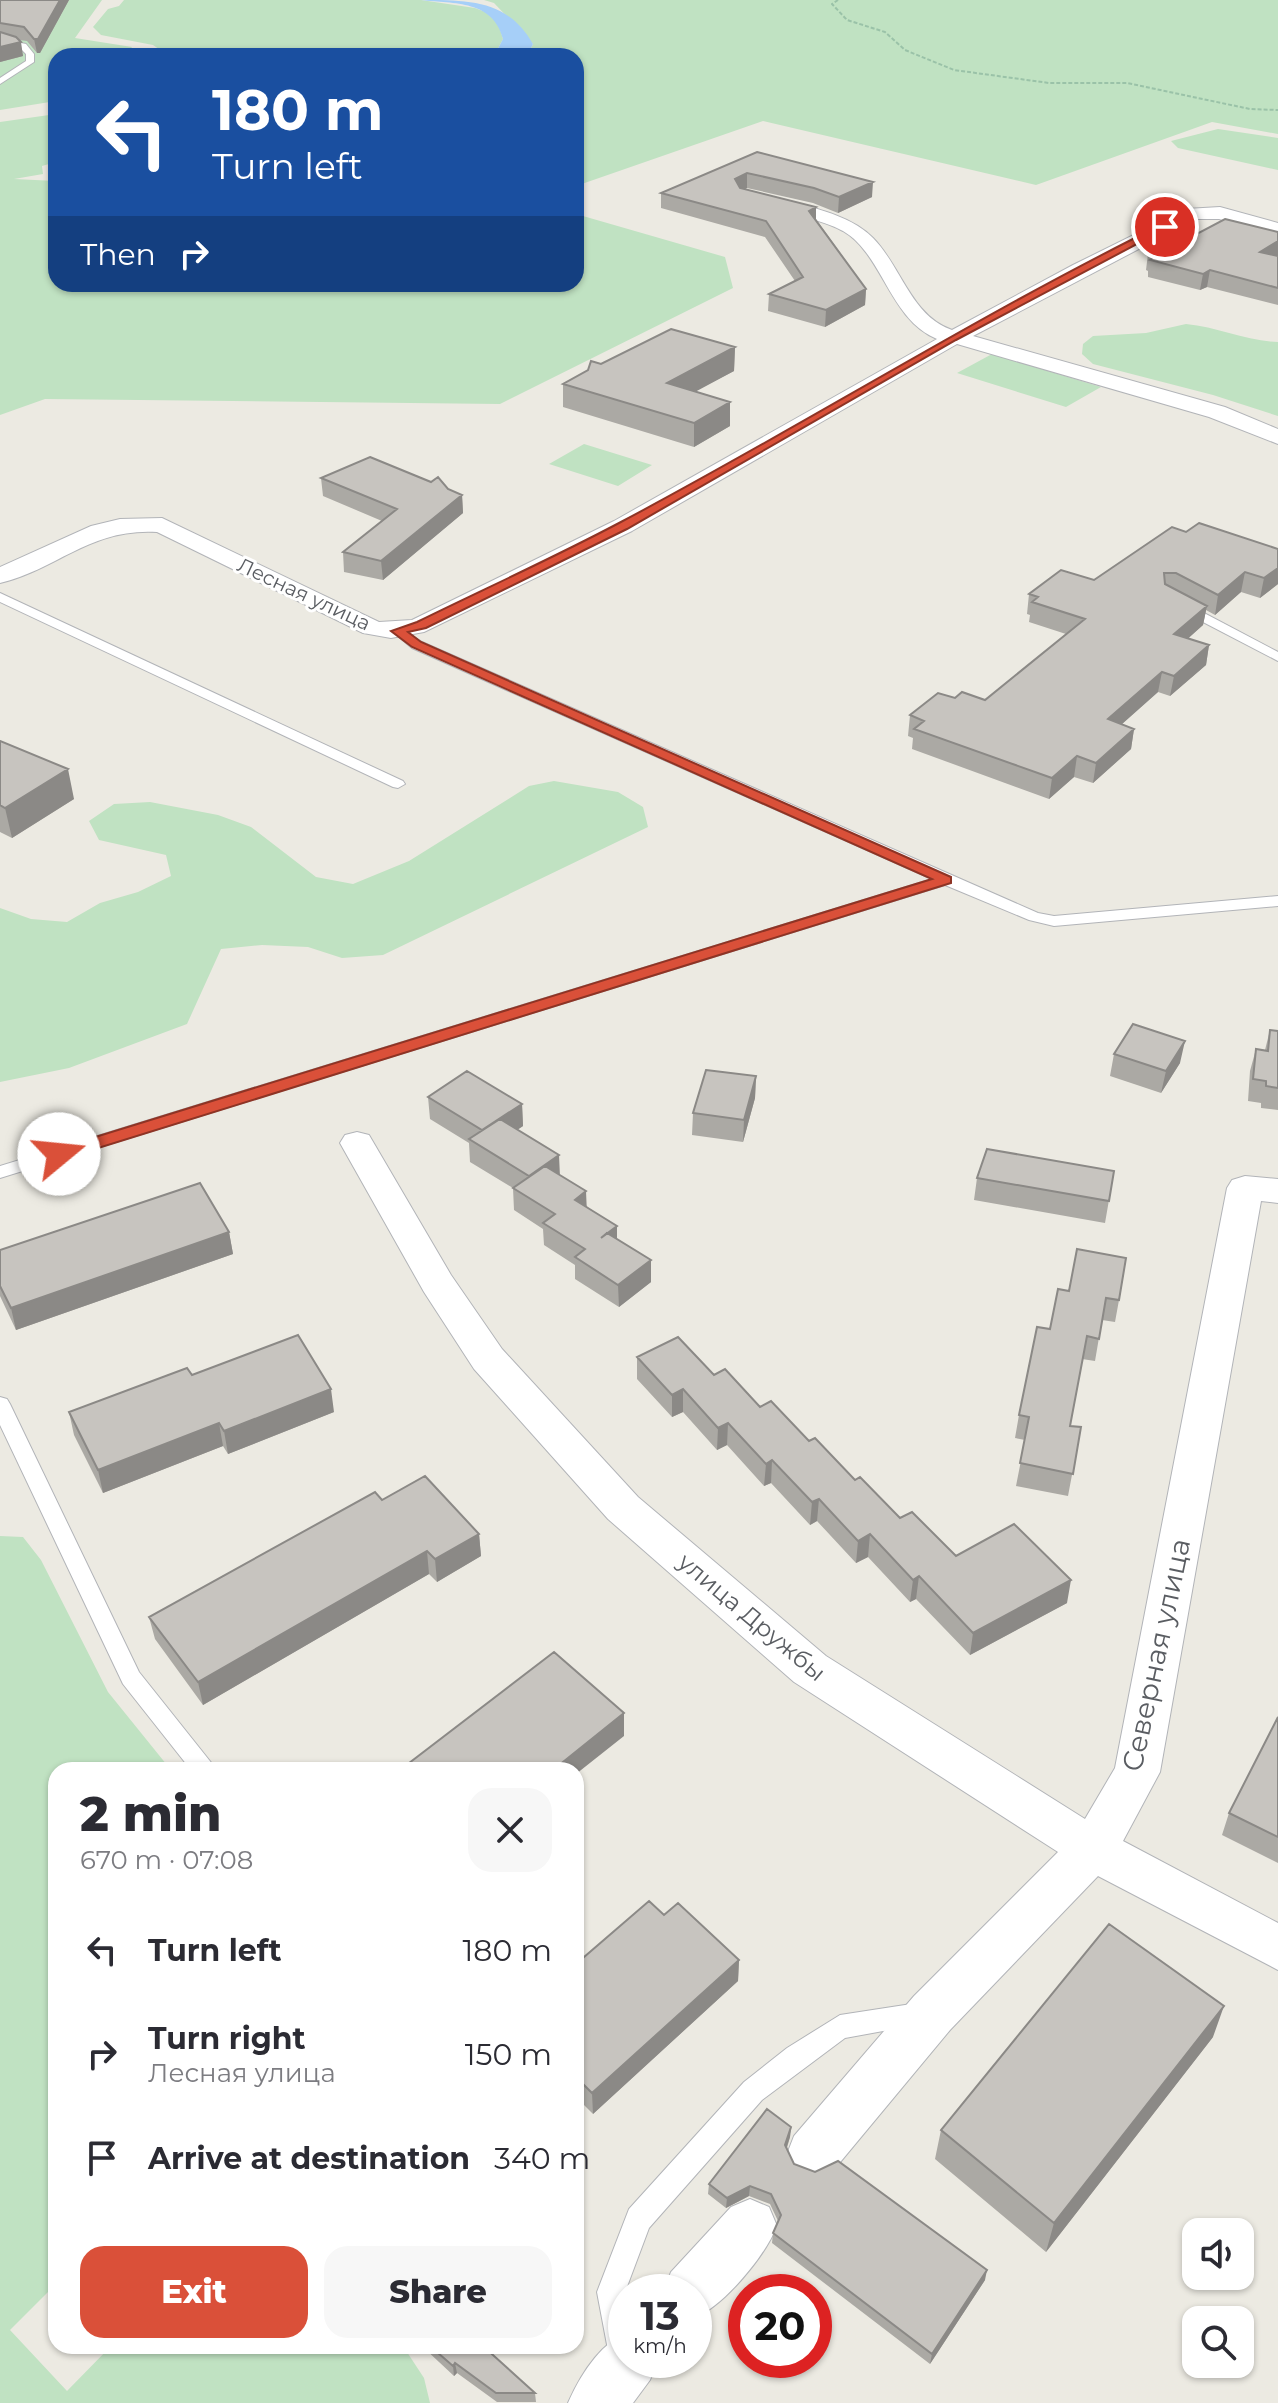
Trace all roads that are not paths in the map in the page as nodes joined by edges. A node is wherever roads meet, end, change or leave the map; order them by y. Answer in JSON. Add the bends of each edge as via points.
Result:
{"nodes":[{"id":1,"x":0,"y":41,"type":"edge"},
{"id":2,"x":0,"y":82,"type":"edge"},
{"id":3,"x":746,"y":196,"type":"edge"},
{"id":4,"x":1278,"y":229,"type":"edge"},
{"id":5,"x":953,"y":338,"type":"junction"},
{"id":6,"x":1278,"y":437,"type":"edge"},
{"id":7,"x":0,"y":576,"type":"edge"},
{"id":8,"x":0,"y":597,"type":"edge"},
{"id":9,"x":1167,"y":598,"type":"edge"},
{"id":10,"x":398,"y":631,"type":"junction"},
{"id":11,"x":1278,"y":657,"type":"edge"},
{"id":12,"x":398,"y":784,"type":"dead end"},
{"id":13,"x":946,"y":880,"type":"junction"},
{"id":14,"x":1278,"y":901,"type":"edge"},
{"id":15,"x":357,"y":1143,"type":"dead end"},
{"id":16,"x":0,"y":1172,"type":"edge"},
{"id":17,"x":1261,"y":1190,"type":"edge"},
{"id":18,"x":0,"y":1404,"type":"edge"},
{"id":19,"x":199,"y":1762,"type":"edge"},
{"id":20,"x":1093,"y":1849,"type":"junction"},
{"id":21,"x":1278,"y":1948,"type":"edge"},
{"id":22,"x":932,"y":2013,"type":"junction"},
{"id":23,"x":813,"y":2154,"type":"dead end"},
{"id":24,"x":750,"y":2226,"type":"dead end"},
{"id":25,"x":618,"y":2274,"type":"edge"},
{"id":26,"x":707,"y":2274,"type":"edge"}],
"edges":[{"from":1,"to":2,"type":"lane","via":[[23,46],[30,62]]},
{"from":3,"to":5,"type":"street","via":[[849,227],[868,243],[901,296],[927,324]]},
{"from":4,"to":5,"type":"street","name":"Лесная улица","via":[[1220,213],[1193,213]]},
{"from":5,"to":6,"type":"street","via":[[1217,412]]},
{"from":5,"to":10,"type":"street","name":"Лесная улица","via":[[623,526],[421,625]]},
{"from":7,"to":10,"type":"street","name":"Лесная улица","via":[[108,528],[149,523],[372,628]]},
{"from":8,"to":12,"type":"lane"},
{"from":9,"to":11,"type":"lane"},
{"from":10,"to":13,"type":"lane","via":[[417,645]]},
{"from":13,"to":14,"type":"lane","via":[[1054,921]]},
{"from":13,"to":16,"type":"lane"},
{"from":15,"to":20,"type":"street","name":"улица Дружбы","via":[[437,1283],[488,1359],[623,1508],[810,1669]]},
{"from":17,"to":20,"type":"street","name":"Северная улица","via":[[1137,1772]]},
{"from":18,"to":19,"type":"lane","via":[[131,1678]]},
{"from":20,"to":21,"type":"street","name":"улица Дружбы"},
{"from":20,"to":22,"type":"street","name":"Северная улица"},
{"from":22,"to":23,"type":"street","name":"Северная улица"},
{"from":22,"to":25,"type":"lane","via":[[840,2027],[753,2091],[639,2219]]},
{"from":24,"to":26,"type":"street"}]}
